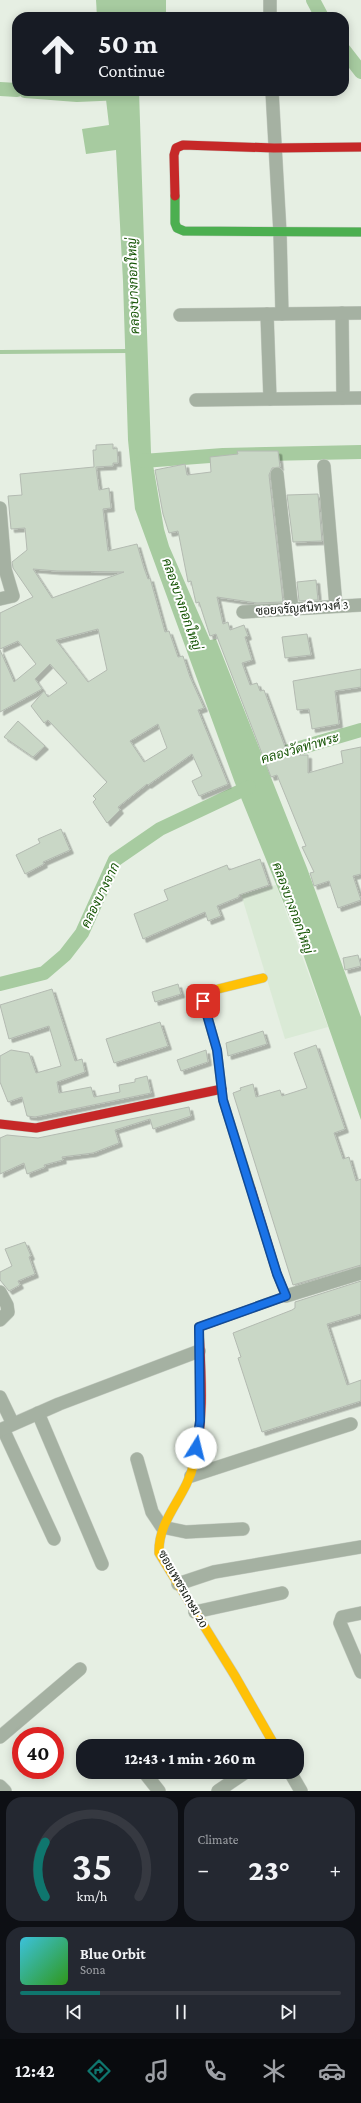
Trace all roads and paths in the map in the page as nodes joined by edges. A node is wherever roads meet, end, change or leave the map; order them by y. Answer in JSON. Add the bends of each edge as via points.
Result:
{"nodes":[{"id":1,"x":270,"y":0,"type":"edge"},
{"id":2,"x":270,"y":12,"type":"edge"},
{"id":3,"x":272,"y":96,"type":"edge"},
{"id":4,"x":361,"y":147,"type":"edge"},
{"id":5,"x":274,"y":148,"type":"junction"},
{"id":6,"x":361,"y":232,"type":"edge"},
{"id":7,"x":280,"y":233,"type":"junction"},
{"id":8,"x":342,"y":313,"type":"junction"},
{"id":9,"x":361,"y":313,"type":"edge"},
{"id":10,"x":180,"y":314,"type":"dead end"},
{"id":11,"x":267,"y":314,"type":"junction"},
{"id":12,"x":282,"y":314,"type":"junction"},
{"id":13,"x":344,"y":398,"type":"junction"},
{"id":14,"x":361,"y":398,"type":"edge"},
{"id":15,"x":270,"y":399,"type":"junction"},
{"id":16,"x":196,"y":400,"type":"dead end"},
{"id":17,"x":324,"y":466,"type":"dead end"},
{"id":18,"x":277,"y":474,"type":"dead end"},
{"id":19,"x":0,"y":508,"type":"edge"},
{"id":20,"x":0,"y":599,"type":"edge"},
{"id":21,"x":361,"y":605,"type":"edge"},
{"id":22,"x":336,"y":606,"type":"junction"},
{"id":23,"x":292,"y":609,"type":"junction"},
{"id":24,"x":243,"y":612,"type":"dead end"},
{"id":25,"x":263,"y":978,"type":"dead end"},
{"id":26,"x":222,"y":1089,"type":"junction"},
{"id":27,"x":0,"y":1124,"type":"edge"},
{"id":28,"x":361,"y":1273,"type":"edge"},
{"id":29,"x":0,"y":1292,"type":"edge"},
{"id":30,"x":286,"y":1296,"type":"junction"},
{"id":31,"x":0,"y":1320,"type":"edge"},
{"id":32,"x":199,"y":1351,"type":"junction"},
{"id":33,"x":0,"y":1397,"type":"edge"},
{"id":34,"x":38,"y":1413,"type":"junction"},
{"id":35,"x":351,"y":1424,"type":"dead end"},
{"id":36,"x":5,"y":1428,"type":"edge"},
{"id":37,"x":137,"y":1459,"type":"dead end"},
{"id":38,"x":191,"y":1476,"type":"junction"},
{"id":39,"x":162,"y":1527,"type":"junction"},
{"id":40,"x":243,"y":1529,"type":"dead end"},
{"id":41,"x":54,"y":1539,"type":"dead end"},
{"id":42,"x":361,"y":1547,"type":"edge"},
{"id":43,"x":102,"y":1564,"type":"dead end"},
{"id":44,"x":178,"y":1584,"type":"junction"},
{"id":45,"x":282,"y":1593,"type":"dead end"},
{"id":46,"x":195,"y":1612,"type":"junction"},
{"id":47,"x":361,"y":1613,"type":"edge"},
{"id":48,"x":80,"y":1669,"type":"dead end"},
{"id":49,"x":361,"y":1672,"type":"edge"},
{"id":50,"x":0,"y":1737,"type":"edge"},
{"id":51,"x":271,"y":1739,"type":"edge"},
{"id":52,"x":150,"y":1779,"type":"edge"},
{"id":53,"x":236,"y":1779,"type":"edge"},
{"id":54,"x":294,"y":1779,"type":"edge"},
{"id":55,"x":0,"y":1786,"type":"edge"},
{"id":56,"x":5,"y":1791,"type":"edge"},
{"id":57,"x":159,"y":1791,"type":"edge"},
{"id":58,"x":218,"y":1791,"type":"edge"},
{"id":59,"x":302,"y":1791,"type":"edge"}],
"edges":[{"from":1,"to":2,"type":"street"},
{"from":3,"to":5,"type":"street"},
{"from":4,"to":5,"type":"street"},
{"from":5,"to":7,"type":"street"},
{"from":5,"to":7,"type":"street","via":[[183,145],[176,148],[175,223],[177,228],[184,231]]},
{"from":6,"to":7,"type":"street"},
{"from":7,"to":12,"type":"street"},
{"from":8,"to":9,"type":"street"},
{"from":8,"to":12,"type":"street"},
{"from":8,"to":13,"type":"street"},
{"from":10,"to":11,"type":"street"},
{"from":11,"to":12,"type":"street"},
{"from":11,"to":15,"type":"street"},
{"from":13,"to":14,"type":"street"},
{"from":13,"to":15,"type":"street"},
{"from":15,"to":16,"type":"street"},
{"from":17,"to":22,"type":"street"},
{"from":18,"to":23,"type":"street"},
{"from":19,"to":20,"type":"street","via":[[5,569],[13,596]]},
{"from":21,"to":22,"type":"street","name":"ซอยจรัญสนิทวงศ์ 3"},
{"from":22,"to":23,"type":"street","name":"ซอยจรัญสนิทวงศ์ 3"},
{"from":23,"to":24,"type":"street","name":"ซอยจรัญสนิทวงศ์ 3"},
{"from":25,"to":26,"type":"street","via":[[210,991],[203,1001],[217,1050]]},
{"from":26,"to":27,"type":"street","via":[[36,1128]]},
{"from":26,"to":30,"type":"street","via":[[223,1100],[272,1260]]},
{"from":28,"to":30,"type":"street"},
{"from":29,"to":31,"type":"street","via":[[8,1312]]},
{"from":30,"to":32,"type":"street","name":"ซอยเพชรเกษม 20","via":[[199,1327]]},
{"from":32,"to":34,"type":"street"},
{"from":32,"to":38,"type":"street","name":"ซอยเพชรเกษม 20","via":[[200,1421]]},
{"from":33,"to":36,"type":"street"},
{"from":34,"to":36,"type":"street"},
{"from":34,"to":43,"type":"street"},
{"from":35,"to":38,"type":"street"},
{"from":36,"to":41,"type":"street"},
{"from":37,"to":39,"type":"street","via":[[152,1512]]},
{"from":38,"to":39,"type":"street","name":"ซอยเพชรเกษม 20","via":[[182,1496]]},
{"from":39,"to":40,"type":"street","via":[[186,1532]]},
{"from":39,"to":44,"type":"street","name":"ซอยเพชรเกษม 20","via":[[159,1553]]},
{"from":42,"to":44,"type":"street","via":[[214,1572]]},
{"from":44,"to":46,"type":"street","name":"ซอยเพชรเกษม 20"},
{"from":45,"to":46,"type":"street"},
{"from":46,"to":51,"type":"street","name":"ซอยเพชรเกษม 20"},
{"from":47,"to":49,"type":"street","via":[[342,1617],[340,1623]]},
{"from":48,"to":50,"type":"street"},
{"from":52,"to":57,"type":"street"},
{"from":53,"to":58,"type":"street"},
{"from":54,"to":59,"type":"street"},
{"from":55,"to":56,"type":"street"}]}
